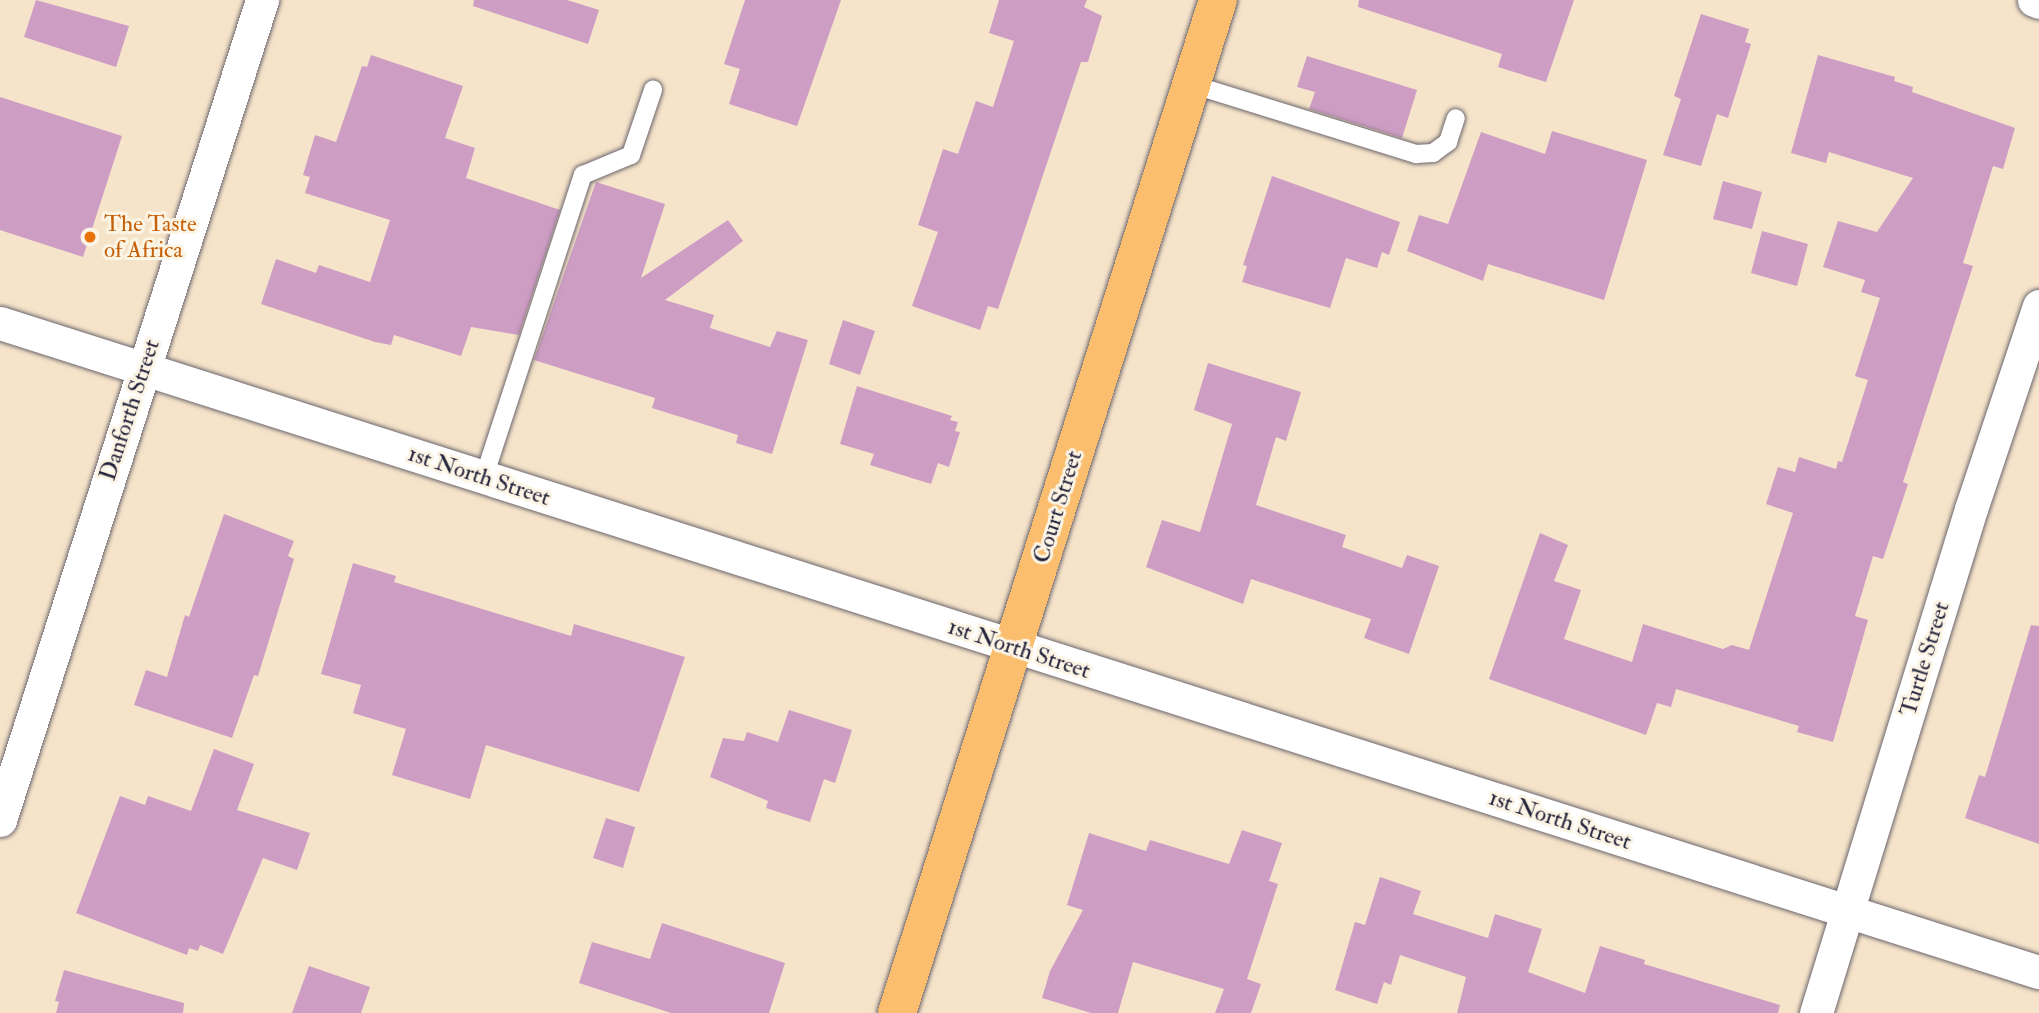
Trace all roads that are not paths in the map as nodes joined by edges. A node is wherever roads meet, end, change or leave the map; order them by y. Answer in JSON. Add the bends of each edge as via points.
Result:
{"nodes":[{"id":1,"x":261,"y":0,"type":"edge"},
{"id":2,"x":1218,"y":0,"type":"edge"},
{"id":3,"x":2034,"y":0,"type":"edge"},
{"id":4,"x":2039,"y":2,"type":"edge"},
{"id":5,"x":1191,"y":84,"type":"junction"},
{"id":6,"x":653,"y":90,"type":"dead end"},
{"id":7,"x":1456,"y":118,"type":"dead end"},
{"id":8,"x":2039,"y":306,"type":"edge"},
{"id":9,"x":0,"y":323,"type":"edge"},
{"id":10,"x":143,"y":370,"type":"junction"},
{"id":11,"x":484,"y":477,"type":"junction"},
{"id":12,"x":1014,"y":647,"type":"junction"},
{"id":13,"x":0,"y":820,"type":"edge"},
{"id":14,"x":1849,"y":911,"type":"junction"},
{"id":15,"x":2039,"y":972,"type":"edge"},
{"id":16,"x":897,"y":1013,"type":"edge"},
{"id":17,"x":1816,"y":1013,"type":"edge"}],
"edges":[{"from":1,"to":10,"type":"street","name":"Danforth Street"},
{"from":2,"to":5,"type":"main road","name":"Court Street"},
{"from":3,"to":4,"type":"street"},
{"from":5,"to":7,"type":"lane","via":[[1416,154],[1433,153],[1448,142]]},
{"from":5,"to":12,"type":"main road","name":"Court Street"},
{"from":6,"to":11,"type":"lane","via":[[631,155],[583,175]]},
{"from":8,"to":14,"type":"street","name":"Turtle Street","via":[[1971,509]]},
{"from":9,"to":10,"type":"street","name":"1st North Street"},
{"from":10,"to":11,"type":"street","name":"1st North Street"},
{"from":10,"to":13,"type":"street","name":"Danforth Street"},
{"from":11,"to":12,"type":"street","name":"1st North Street"},
{"from":12,"to":14,"type":"street","name":"1st North Street"},
{"from":12,"to":16,"type":"main road","name":"Court Street"},
{"from":14,"to":15,"type":"street","name":"1st North Street"},
{"from":14,"to":17,"type":"street","name":"Turtle Street"}]}
